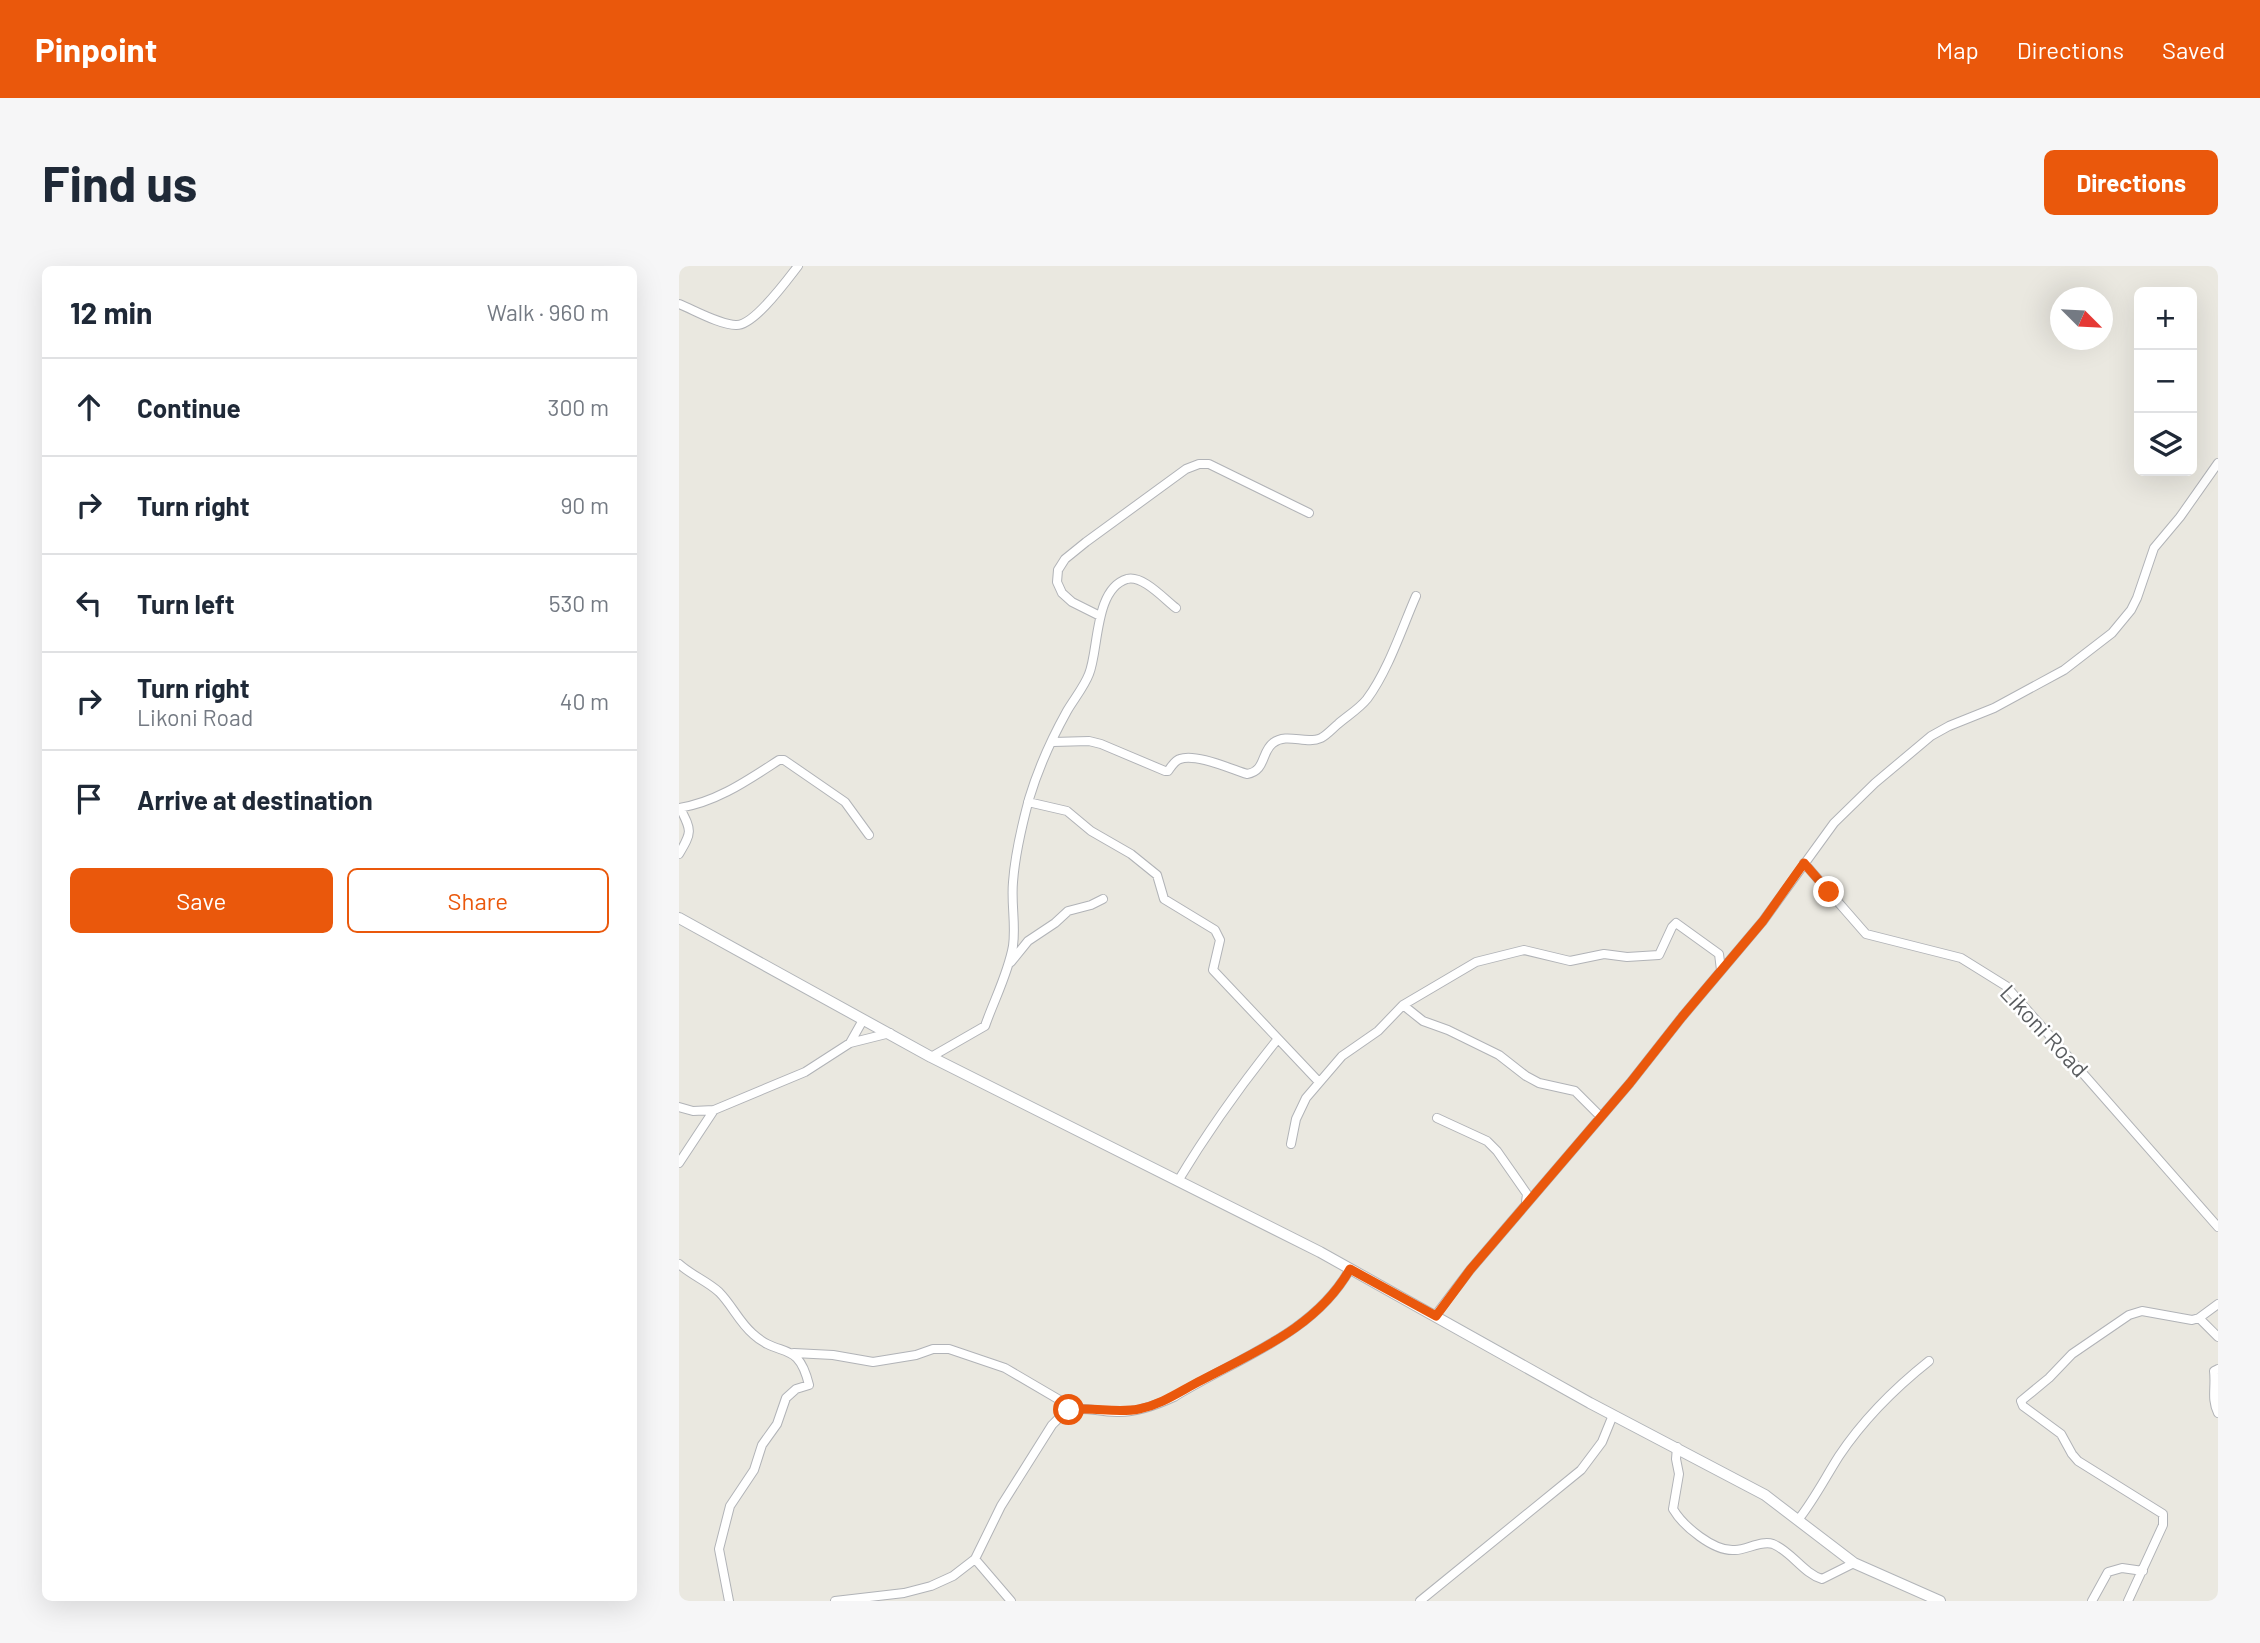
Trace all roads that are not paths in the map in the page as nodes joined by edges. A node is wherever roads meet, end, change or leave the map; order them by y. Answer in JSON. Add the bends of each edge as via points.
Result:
{"nodes":[{"id":1,"x":798,"y":266,"type":"edge"},
{"id":2,"x":679,"y":304,"type":"edge"},
{"id":3,"x":2218,"y":463,"type":"edge"},
{"id":4,"x":1309,"y":513,"type":"dead end"},
{"id":5,"x":1416,"y":596,"type":"dead end"},
{"id":6,"x":1176,"y":608,"type":"dead end"},
{"id":7,"x":1100,"y":616,"type":"junction"},
{"id":8,"x":1053,"y":742,"type":"junction"},
{"id":9,"x":1028,"y":802,"type":"junction"},
{"id":10,"x":680,"y":808,"type":"edge"},
{"id":11,"x":869,"y":835,"type":"dead end"},
{"id":12,"x":679,"y":854,"type":"edge"},
{"id":13,"x":1804,"y":863,"type":"junction"},
{"id":14,"x":1103,"y":899,"type":"dead end"},
{"id":15,"x":679,"y":918,"type":"edge"},
{"id":16,"x":1008,"y":966,"type":"junction"},
{"id":17,"x":1721,"y":970,"type":"junction"},
{"id":18,"x":1403,"y":1005,"type":"junction"},
{"id":19,"x":863,"y":1020,"type":"junction"},
{"id":20,"x":890,"y":1033,"type":"junction"},
{"id":21,"x":1277,"y":1040,"type":"junction"},
{"id":22,"x":850,"y":1043,"type":"junction"},
{"id":23,"x":931,"y":1056,"type":"junction"},
{"id":24,"x":1319,"y":1082,"type":"junction"},
{"id":25,"x":679,"y":1107,"type":"edge"},
{"id":26,"x":714,"y":1110,"type":"junction"},
{"id":27,"x":1601,"y":1117,"type":"junction"},
{"id":28,"x":1437,"y":1118,"type":"dead end"},
{"id":29,"x":1291,"y":1144,"type":"dead end"},
{"id":30,"x":679,"y":1163,"type":"edge"},
{"id":31,"x":1178,"y":1181,"type":"junction"},
{"id":32,"x":1524,"y":1207,"type":"junction"},
{"id":33,"x":2218,"y":1227,"type":"edge"},
{"id":34,"x":679,"y":1264,"type":"edge"},
{"id":35,"x":1350,"y":1269,"type":"junction"},
{"id":36,"x":2218,"y":1304,"type":"edge"},
{"id":37,"x":1436,"y":1316,"type":"junction"},
{"id":38,"x":2199,"y":1318,"type":"junction"},
{"id":39,"x":2218,"y":1337,"type":"edge"},
{"id":40,"x":794,"y":1353,"type":"junction"},
{"id":41,"x":1929,"y":1361,"type":"dead end"},
{"id":42,"x":2218,"y":1369,"type":"edge"},
{"id":43,"x":1076,"y":1409,"type":"junction"},
{"id":44,"x":2218,"y":1413,"type":"edge"},
{"id":45,"x":1613,"y":1415,"type":"junction"},
{"id":46,"x":1677,"y":1447,"type":"junction"},
{"id":47,"x":1798,"y":1520,"type":"junction"},
{"id":48,"x":975,"y":1559,"type":"junction"},
{"id":49,"x":1854,"y":1563,"type":"junction"},
{"id":50,"x":2143,"y":1572,"type":"junction"},
{"id":51,"x":729,"y":1601,"type":"edge"},
{"id":52,"x":835,"y":1601,"type":"edge"},
{"id":53,"x":1011,"y":1601,"type":"edge"},
{"id":54,"x":1420,"y":1601,"type":"edge"},
{"id":55,"x":1940,"y":1601,"type":"edge"},
{"id":56,"x":2092,"y":1601,"type":"edge"},
{"id":57,"x":2128,"y":1601,"type":"edge"}],
"edges":[{"from":1,"to":2,"type":"street","via":[[745,324],[735,326]]},
{"from":3,"to":13,"type":"street","via":[[2154,548],[2131,610],[2112,633],[2064,670],[1916,746],[1834,822]]},
{"from":4,"to":7,"type":"street","via":[[1209,464],[1187,469],[1086,541],[1058,570],[1062,593]]},
{"from":5,"to":8,"type":"street","via":[[1366,700],[1323,737],[1275,742],[1254,773],[1183,758],[1165,771],[1101,744]]},
{"from":6,"to":7,"type":"street","via":[[1139,580],[1127,579],[1113,590]]},
{"from":7,"to":8,"type":"street","via":[[1088,677]]},
{"from":8,"to":9,"type":"street"},
{"from":9,"to":16,"type":"street","via":[[1012,885],[1015,920]]},
{"from":9,"to":21,"type":"street","via":[[1067,811],[1131,854],[1157,875],[1164,899],[1215,930],[1220,940],[1213,970]]},
{"from":10,"to":11,"type":"street","via":[[718,796],[784,760],[838,796]]},
{"from":10,"to":12,"type":"street","via":[[691,830]]},
{"from":13,"to":17,"type":"street"},
{"from":13,"to":33,"type":"street","name":"Likoni Road","via":[[1866,934],[1961,958],[2006,986]]},
{"from":14,"to":16,"type":"street","via":[[1068,911],[1028,941]]},
{"from":15,"to":19,"type":"street"},
{"from":16,"to":23,"type":"street","via":[[985,1026]]},
{"from":17,"to":18,"type":"street","via":[[1719,954],[1677,923],[1660,955],[1604,954],[1570,961],[1516,951],[1476,962]]},
{"from":17,"to":27,"type":"street"},
{"from":18,"to":24,"type":"street","via":[[1378,1031],[1342,1056]]},
{"from":18,"to":27,"type":"street","via":[[1423,1021],[1499,1055],[1539,1083],[1575,1091]]},
{"from":19,"to":20,"type":"street"},
{"from":19,"to":22,"type":"street"},
{"from":20,"to":22,"type":"street"},
{"from":20,"to":23,"type":"street"},
{"from":21,"to":24,"type":"street"},
{"from":21,"to":31,"type":"street","via":[[1213,1124]]},
{"from":22,"to":26,"type":"street","via":[[805,1072]]},
{"from":23,"to":31,"type":"street"},
{"from":24,"to":29,"type":"street","via":[[1296,1118]]},
{"from":25,"to":26,"type":"street"},
{"from":26,"to":30,"type":"street"},
{"from":27,"to":32,"type":"street"},
{"from":28,"to":32,"type":"street","via":[[1492,1146],[1527,1194]]},
{"from":31,"to":35,"type":"street"},
{"from":32,"to":37,"type":"street"},
{"from":34,"to":40,"type":"street","via":[[716,1289],[753,1334]]},
{"from":35,"to":37,"type":"street"},
{"from":35,"to":43,"type":"street","via":[[1327,1302],[1287,1335],[1166,1401],[1126,1412]]},
{"from":36,"to":38,"type":"street"},
{"from":37,"to":45,"type":"street"},
{"from":38,"to":39,"type":"street"},
{"from":38,"to":50,"type":"street","via":[[2186,1320],[2142,1311],[2129,1315],[2071,1354],[2021,1401],[2061,1434],[2078,1461],[2164,1514]]},
{"from":40,"to":43,"type":"street","via":[[873,1362],[949,1349],[1005,1368]]},
{"from":40,"to":51,"type":"street","via":[[806,1369],[809,1385],[786,1398],[753,1473],[728,1513],[719,1549]]},
{"from":41,"to":47,"type":"street","via":[[1906,1379],[1851,1440]]},
{"from":42,"to":44,"type":"street","via":[[2214,1371],[2213,1399]]},
{"from":43,"to":48,"type":"street","via":[[1052,1425],[1001,1506]]},
{"from":45,"to":46,"type":"street"},
{"from":45,"to":54,"type":"street","via":[[1602,1441],[1581,1470]]},
{"from":46,"to":47,"type":"street","via":[[1765,1495]]},
{"from":46,"to":49,"type":"street","via":[[1679,1474],[1673,1509],[1697,1534],[1728,1550],[1770,1544],[1822,1579]]},
{"from":47,"to":49,"type":"street"},
{"from":48,"to":52,"type":"street","via":[[931,1586]]},
{"from":48,"to":53,"type":"street"},
{"from":49,"to":55,"type":"street"},
{"from":50,"to":56,"type":"street","via":[[2122,1568],[2108,1572]]},
{"from":50,"to":57,"type":"street"}]}
